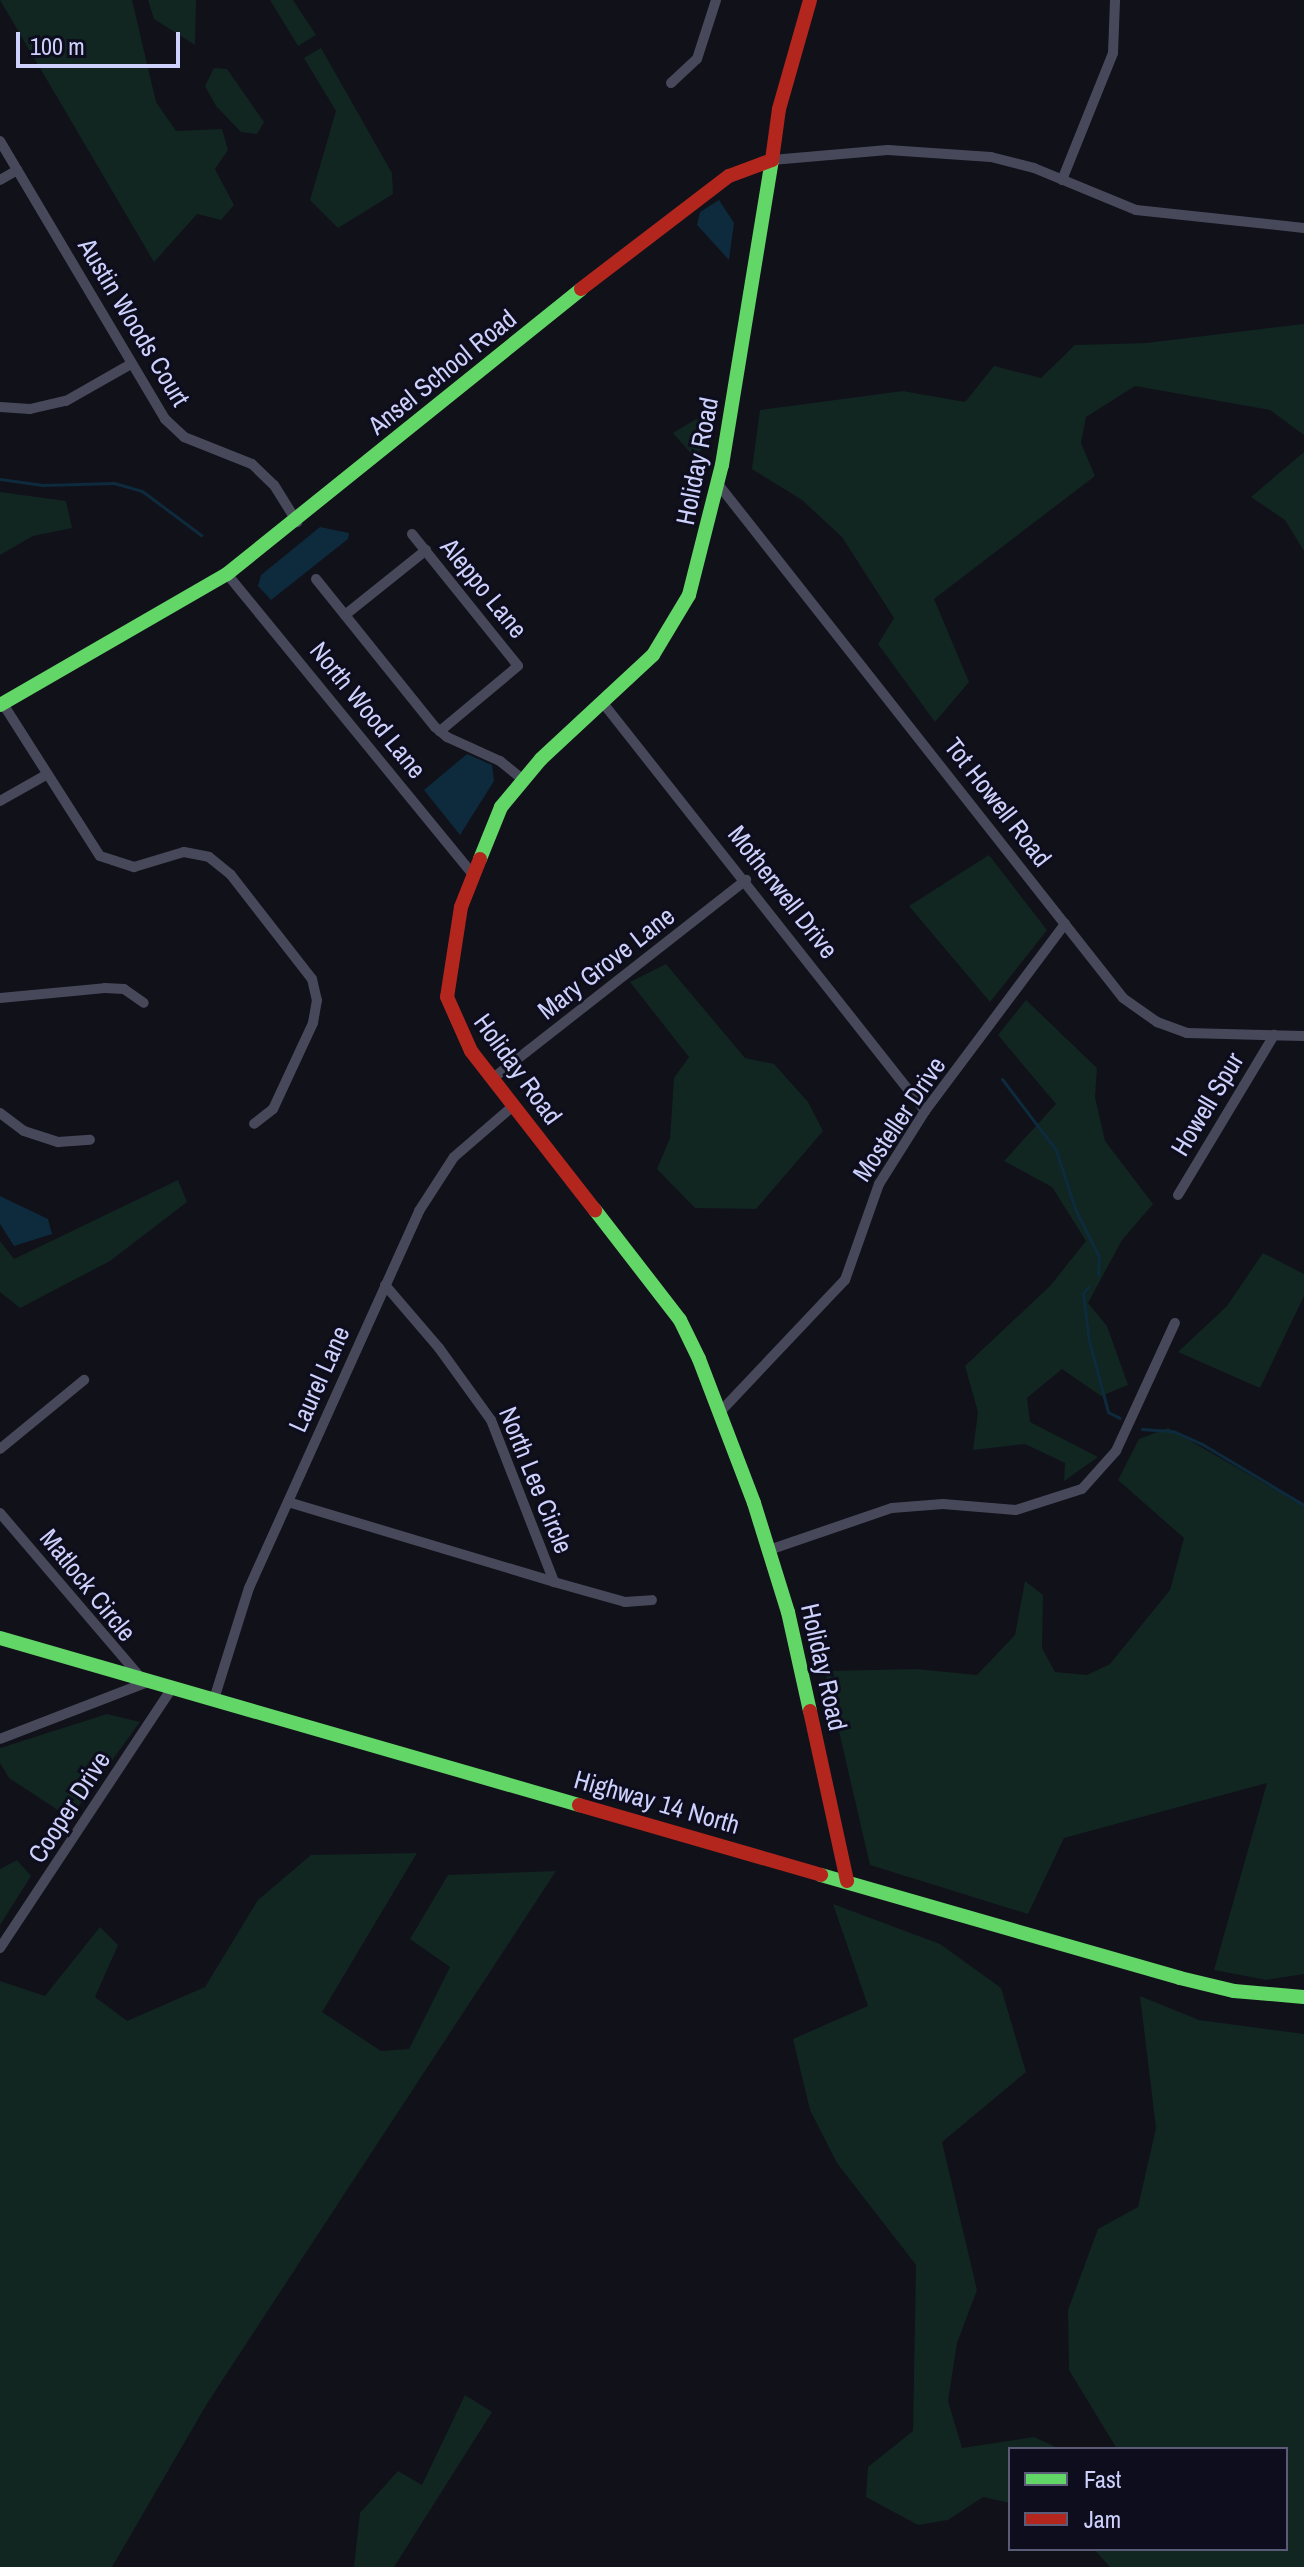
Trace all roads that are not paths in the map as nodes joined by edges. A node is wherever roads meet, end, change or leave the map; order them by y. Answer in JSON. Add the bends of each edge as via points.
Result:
{"nodes":[{"id":1,"x":716,"y":0,"type":"edge"},
{"id":2,"x":810,"y":0,"type":"edge"},
{"id":3,"x":1115,"y":0,"type":"edge"},
{"id":4,"x":671,"y":83,"type":"dead end"},
{"id":5,"x":0,"y":141,"type":"edge"},
{"id":6,"x":772,"y":160,"type":"junction"},
{"id":7,"x":17,"y":170,"type":"junction"},
{"id":8,"x":0,"y":180,"type":"edge"},
{"id":9,"x":1062,"y":180,"type":"junction"},
{"id":10,"x":1304,"y":228,"type":"edge"},
{"id":11,"x":131,"y":364,"type":"junction"},
{"id":12,"x":0,"y":407,"type":"edge"},
{"id":13,"x":718,"y":484,"type":"junction"},
{"id":14,"x":297,"y":522,"type":"junction"},
{"id":15,"x":412,"y":534,"type":"dead end"},
{"id":16,"x":426,"y":550,"type":"junction"},
{"id":17,"x":227,"y":574,"type":"junction"},
{"id":18,"x":316,"y":579,"type":"dead end"},
{"id":19,"x":345,"y":615,"type":"junction"},
{"id":20,"x":603,"y":703,"type":"junction"},
{"id":21,"x":1,"y":705,"type":"edge"},
{"id":22,"x":440,"y":731,"type":"junction"},
{"id":23,"x":46,"y":775,"type":"junction"},
{"id":24,"x":522,"y":779,"type":"junction"},
{"id":25,"x":0,"y":801,"type":"edge"},
{"id":26,"x":473,"y":875,"type":"junction"},
{"id":27,"x":746,"y":880,"type":"junction"},
{"id":28,"x":1065,"y":924,"type":"junction"},
{"id":29,"x":0,"y":998,"type":"edge"},
{"id":30,"x":144,"y":1003,"type":"dead end"},
{"id":31,"x":1274,"y":1035,"type":"junction"},
{"id":32,"x":1304,"y":1036,"type":"edge"},
{"id":33,"x":492,"y":1079,"type":"junction"},
{"id":34,"x":513,"y":1106,"type":"junction"},
{"id":35,"x":925,"y":1111,"type":"junction"},
{"id":36,"x":0,"y":1113,"type":"edge"},
{"id":37,"x":254,"y":1124,"type":"dead end"},
{"id":38,"x":90,"y":1140,"type":"dead end"},
{"id":39,"x":1178,"y":1195,"type":"dead end"},
{"id":40,"x":385,"y":1285,"type":"junction"},
{"id":41,"x":1175,"y":1323,"type":"dead end"},
{"id":42,"x":84,"y":1380,"type":"dead end"},
{"id":43,"x":720,"y":1412,"type":"junction"},
{"id":44,"x":0,"y":1449,"type":"edge"},
{"id":45,"x":288,"y":1502,"type":"junction"},
{"id":46,"x":0,"y":1513,"type":"edge"},
{"id":47,"x":769,"y":1550,"type":"junction"},
{"id":48,"x":554,"y":1582,"type":"junction"},
{"id":49,"x":652,"y":1600,"type":"dead end"},
{"id":50,"x":0,"y":1638,"type":"edge"},
{"id":51,"x":145,"y":1683,"type":"junction"},
{"id":52,"x":172,"y":1688,"type":"junction"},
{"id":53,"x":214,"y":1699,"type":"junction"},
{"id":54,"x":0,"y":1739,"type":"edge"},
{"id":55,"x":847,"y":1881,"type":"junction"},
{"id":56,"x":0,"y":1948,"type":"edge"},
{"id":57,"x":1304,"y":1997,"type":"edge"}],
"edges":[{"from":1,"to":4,"type":"street","via":[[697,59]]},
{"from":2,"to":6,"type":"street","via":[[779,109]]},
{"from":3,"to":9,"type":"street","via":[[1113,53]]},
{"from":5,"to":7,"type":"street","name":"Austin Woods Court"},
{"from":6,"to":9,"type":"street","via":[[934,152],[1000,158]]},
{"from":6,"to":13,"type":"street","name":"Holiday Road"},
{"from":6,"to":14,"type":"street","name":"Ansel School Road","via":[[729,176],[673,215]]},
{"from":7,"to":8,"type":"street"},
{"from":7,"to":11,"type":"street","name":"Austin Woods Court"},
{"from":9,"to":10,"type":"street","via":[[1136,210]]},
{"from":11,"to":12,"type":"street","via":[[66,401],[30,409]]},
{"from":11,"to":14,"type":"street","name":"Austin Woods Court","via":[[174,429],[252,464],[274,485]]},
{"from":13,"to":20,"type":"street","name":"Holiday Road","via":[[700,564],[679,618],[653,655]]},
{"from":13,"to":28,"type":"street","name":"Tot Howell Road"},
{"from":14,"to":17,"type":"street","name":"Ansel School Road"},
{"from":15,"to":16,"type":"street","name":"Aleppo Lane"},
{"from":16,"to":19,"type":"street"},
{"from":16,"to":22,"type":"street","name":"Aleppo Lane","via":[[518,666]]},
{"from":17,"to":21,"type":"street","name":"Ansel School Road"},
{"from":17,"to":26,"type":"street","name":"North Wood Lane"},
{"from":18,"to":19,"type":"street"},
{"from":19,"to":22,"type":"street"},
{"from":20,"to":24,"type":"street","name":"Holiday Road"},
{"from":20,"to":27,"type":"street","name":"Motherwell Drive"},
{"from":21,"to":23,"type":"street"},
{"from":22,"to":24,"type":"street","via":[[500,761]]},
{"from":23,"to":25,"type":"street"},
{"from":23,"to":37,"type":"street","via":[[84,838],[111,863],[134,867],[184,852],[218,863],[312,979],[317,1000],[313,1023],[273,1109]]},
{"from":24,"to":26,"type":"street","name":"Holiday Road","via":[[492,823]]},
{"from":26,"to":33,"type":"street","name":"Holiday Road","via":[[453,941],[447,997],[458,1031]]},
{"from":27,"to":33,"type":"street","name":"Mary Grove Lane"},
{"from":27,"to":35,"type":"street","name":"Motherwell Drive"},
{"from":28,"to":31,"type":"street","name":"Tot Howell Road","via":[[1123,998],[1157,1022],[1197,1034]]},
{"from":28,"to":35,"type":"street","name":"Mosteller Drive"},
{"from":29,"to":30,"type":"street","via":[[105,988],[124,989]]},
{"from":31,"to":32,"type":"street","name":"Tot Howell Road"},
{"from":31,"to":39,"type":"street","name":"Howell Spur"},
{"from":33,"to":34,"type":"street","name":"Holiday Road"},
{"from":34,"to":40,"type":"street","name":"Laurel Lane","via":[[440,1173]]},
{"from":34,"to":43,"type":"street","name":"Holiday Road","via":[[680,1320]]},
{"from":35,"to":43,"type":"street","name":"Mosteller Drive","via":[[871,1198],[845,1280]]},
{"from":36,"to":38,"type":"street","via":[[14,1126],[58,1142]]},
{"from":40,"to":45,"type":"street","name":"Laurel Lane"},
{"from":40,"to":48,"type":"street","name":"North Lee Circle","via":[[491,1420]]},
{"from":41,"to":47,"type":"street","via":[[1116,1451],[1082,1489],[1016,1510],[943,1504],[892,1508]]},
{"from":42,"to":44,"type":"street"},
{"from":43,"to":47,"type":"street","name":"Holiday Road"},
{"from":45,"to":48,"type":"street","name":"North Lee Circle"},
{"from":45,"to":53,"type":"street","name":"Laurel Lane","via":[[249,1588]]},
{"from":46,"to":51,"type":"street","name":"Matlock Circle"},
{"from":47,"to":55,"type":"street","name":"Holiday Road","via":[[799,1654]]},
{"from":48,"to":49,"type":"street","name":"North Lee Circle","via":[[625,1602]]},
{"from":50,"to":51,"type":"street","name":"Highway 14 North"},
{"from":51,"to":52,"type":"street","name":"Highway 14 North"},
{"from":51,"to":54,"type":"street"},
{"from":52,"to":53,"type":"street","name":"Highway 14 North"},
{"from":52,"to":56,"type":"street","name":"Cooper Drive"},
{"from":53,"to":55,"type":"street","name":"Highway 14 North"},
{"from":55,"to":57,"type":"street","name":"Highway 14 North","via":[[1180,1978],[1234,1991]]}]}
